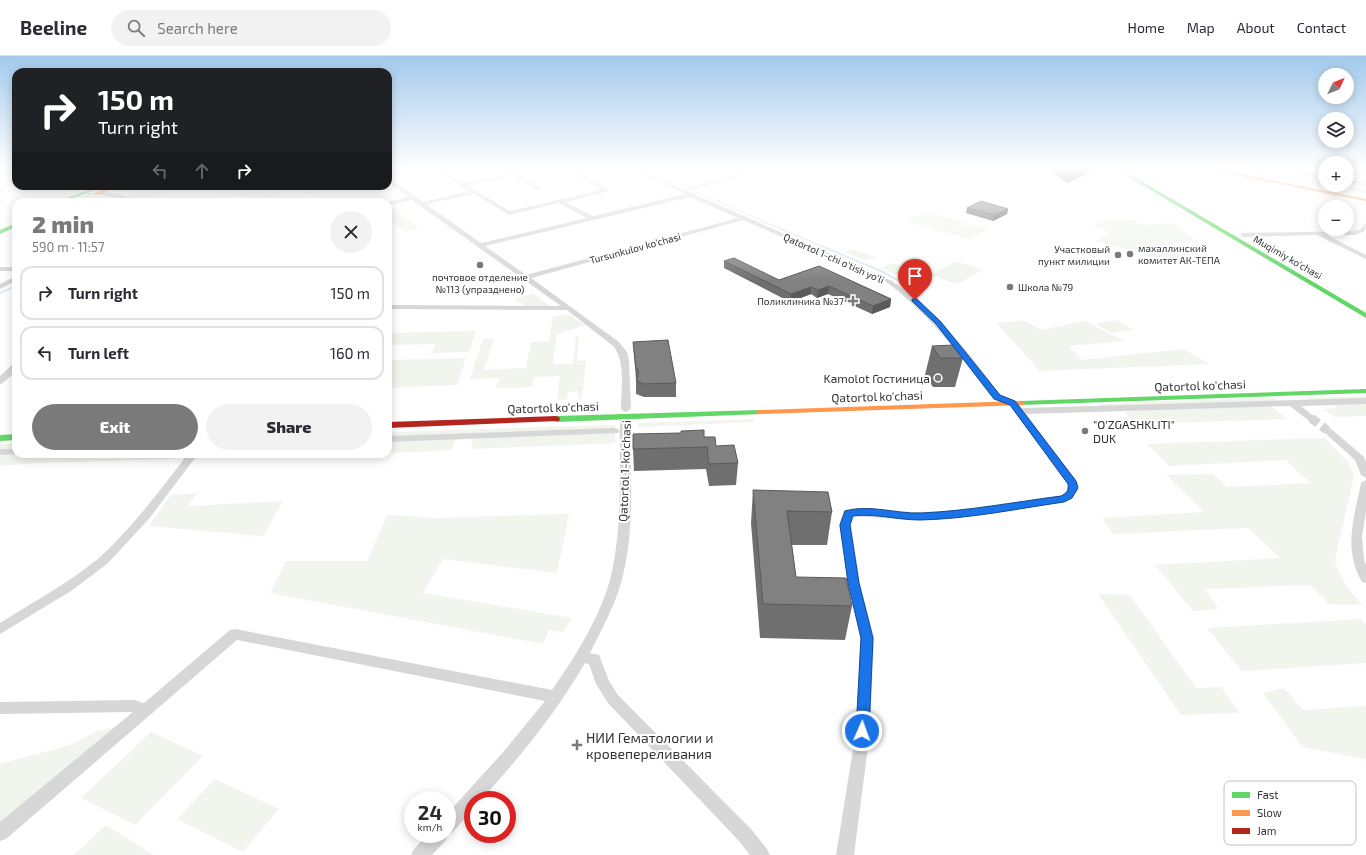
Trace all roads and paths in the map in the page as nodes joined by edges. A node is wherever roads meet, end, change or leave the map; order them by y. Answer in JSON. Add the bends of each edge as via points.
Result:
{"nodes":[{"id":1,"x":425,"y":206,"type":"edge"},
{"id":2,"x":498,"y":206,"type":"edge"},
{"id":3,"x":541,"y":206,"type":"edge"},
{"id":4,"x":569,"y":206,"type":"edge"},
{"id":5,"x":642,"y":206,"type":"edge"},
{"id":6,"x":716,"y":206,"type":"edge"},
{"id":7,"x":1186,"y":206,"type":"edge"},
{"id":8,"x":1192,"y":206,"type":"edge"},
{"id":9,"x":592,"y":218,"type":"junction"},
{"id":10,"x":744,"y":218,"type":"junction"},
{"id":11,"x":12,"y":220,"type":"edge"},
{"id":12,"x":0,"y":225,"type":"edge"},
{"id":13,"x":12,"y":227,"type":"edge"},
{"id":14,"x":1365,"y":229,"type":"edge"},
{"id":15,"x":0,"y":232,"type":"edge"},
{"id":16,"x":1317,"y":233,"type":"junction"},
{"id":17,"x":1243,"y":238,"type":"junction"},
{"id":18,"x":480,"y":245,"type":"junction"},
{"id":19,"x":1366,"y":257,"type":"edge"},
{"id":20,"x":0,"y":269,"type":"edge"},
{"id":21,"x":12,"y":269,"type":"edge"},
{"id":22,"x":525,"y":278,"type":"junction"},
{"id":23,"x":12,"y":280,"type":"edge"},
{"id":24,"x":0,"y":287,"type":"edge"},
{"id":25,"x":1351,"y":302,"type":"junction"},
{"id":26,"x":1366,"y":306,"type":"edge"},
{"id":27,"x":392,"y":307,"type":"edge"},
{"id":28,"x":569,"y":308,"type":"junction"},
{"id":29,"x":1366,"y":316,"type":"edge"},
{"id":30,"x":12,"y":370,"type":"edge"},
{"id":31,"x":0,"y":381,"type":"edge"},
{"id":32,"x":1366,"y":385,"type":"edge"},
{"id":33,"x":1301,"y":387,"type":"junction"},
{"id":34,"x":1272,"y":388,"type":"junction"},
{"id":35,"x":1366,"y":391,"type":"edge"},
{"id":36,"x":1309,"y":393,"type":"junction"},
{"id":37,"x":1280,"y":394,"type":"junction"},
{"id":38,"x":1366,"y":401,"type":"edge"},
{"id":39,"x":1008,"y":402,"type":"junction"},
{"id":40,"x":1292,"y":403,"type":"junction"},
{"id":41,"x":625,"y":413,"type":"junction"},
{"id":42,"x":392,"y":417,"type":"edge"},
{"id":43,"x":1311,"y":418,"type":"tunnel mouth"},
{"id":44,"x":392,"y":425,"type":"edge"},
{"id":45,"x":12,"y":429,"type":"edge"},
{"id":46,"x":0,"y":430,"type":"edge"},
{"id":47,"x":1327,"y":430,"type":"tunnel mouth"},
{"id":48,"x":615,"y":431,"type":"dead end"},
{"id":49,"x":12,"y":437,"type":"edge"},
{"id":50,"x":0,"y":438,"type":"edge"},
{"id":51,"x":392,"y":439,"type":"edge"},
{"id":52,"x":0,"y":452,"type":"edge"},
{"id":53,"x":12,"y":452,"type":"edge"},
{"id":54,"x":190,"y":458,"type":"edge"},
{"id":55,"x":1366,"y":475,"type":"edge"},
{"id":56,"x":1366,"y":483,"type":"edge"},
{"id":57,"x":1366,"y":579,"type":"edge"},
{"id":58,"x":0,"y":629,"type":"edge"},
{"id":59,"x":583,"y":657,"type":"junction"},
{"id":60,"x":555,"y":698,"type":"junction"},
{"id":61,"x":0,"y":708,"type":"edge"},
{"id":62,"x":146,"y":710,"type":"junction"},
{"id":63,"x":456,"y":816,"type":"edge"},
{"id":64,"x":0,"y":834,"type":"edge"},
{"id":65,"x":431,"y":843,"type":"edge"},
{"id":66,"x":420,"y":855,"type":"edge"},
{"id":67,"x":761,"y":855,"type":"edge"},
{"id":68,"x":845,"y":855,"type":"edge"}],
"edges":[{"from":1,"to":18,"type":"street","name":"Qatortol 1-ko'chasi"},
{"from":2,"to":3,"type":"street","via":[[509,213]]},
{"from":4,"to":9,"type":"street"},
{"from":5,"to":9,"type":"street"},
{"from":6,"to":10,"type":"street","name":"Qatortol 1-chi o'tish yo'li"},
{"from":7,"to":17,"type":"main road","name":"Muqimiy ko'chasi"},
{"from":8,"to":17,"type":"main road","name":"Muqimiy ko'chasi"},
{"from":9,"to":18,"type":"street"},
{"from":10,"to":22,"type":"street","name":"Tursunkulov ko'chasi"},
{"from":10,"to":39,"type":"street","name":"Qatortol 1-chi o'tish yo'li","via":[[884,279],[902,290],[938,323]]},
{"from":11,"to":12,"type":"main road"},
{"from":13,"to":15,"type":"main road"},
{"from":14,"to":16,"type":"street","via":[[1355,233]]},
{"from":16,"to":17,"type":"street"},
{"from":16,"to":19,"type":"street"},
{"from":17,"to":25,"type":"main road","name":"Muqimiy ko'chasi"},
{"from":17,"to":25,"type":"main road","name":"Muqimiy ko'chasi"},
{"from":18,"to":22,"type":"street","name":"Qatortol 1-ko'chasi"},
{"from":20,"to":21,"type":"street"},
{"from":22,"to":28,"type":"street","name":"Qatortol 1-ko'chasi"},
{"from":23,"to":24,"type":"street"},
{"from":25,"to":26,"type":"main road"},
{"from":25,"to":29,"type":"main road","name":"Muqimiy ko'chasi"},
{"from":27,"to":28,"type":"street"},
{"from":28,"to":41,"type":"street","name":"Qatortol 1-ko'chasi","via":[[622,350],[625,365]]},
{"from":30,"to":31,"type":"street"},
{"from":32,"to":33,"type":"main road","name":"Qatortol ko'chasi"},
{"from":33,"to":34,"type":"main road","name":"Qatortol ko'chasi"},
{"from":33,"to":36,"type":"main road"},
{"from":34,"to":37,"type":"main road"},
{"from":34,"to":39,"type":"main road","name":"Qatortol ko'chasi"},
{"from":35,"to":36,"type":"main road","name":"Qatortol ko'chasi"},
{"from":36,"to":37,"type":"main road","name":"Qatortol ko'chasi"},
{"from":37,"to":39,"type":"main road","name":"Qatortol ko'chasi"},
{"from":37,"to":40,"type":"street"},
{"from":38,"to":40,"type":"street"},
{"from":39,"to":40,"type":"street"},
{"from":39,"to":41,"type":"main road","name":"Qatortol ko'chasi"},
{"from":39,"to":68,"type":"street","name":"Qatortol 1-chi o'tish yo'li","via":[[1073,483],[1074,488],[1069,496],[1064,499],[964,513],[919,516],[866,511],[848,513],[845,525],[854,583],[867,638],[862,731]]},
{"from":40,"to":43,"type":"street"},
{"from":41,"to":42,"type":"main road","name":"Qatortol ko'chasi"},
{"from":41,"to":44,"type":"main road","name":"Qatortol ko'chasi"},
{"from":41,"to":59,"type":"street","name":"Qatortol 1-ko'chasi","via":[[623,511],[618,565],[612,592]]},
{"from":45,"to":46,"type":"main road"},
{"from":47,"to":55,"type":"street","via":[[1360,459]]},
{"from":48,"to":51,"type":"street"},
{"from":49,"to":50,"type":"main road"},
{"from":52,"to":53,"type":"street"},
{"from":54,"to":58,"type":"street","via":[[131,531],[102,561],[88,573]]},
{"from":56,"to":57,"type":"street","via":[[1356,536],[1358,560]]},
{"from":59,"to":60,"type":"street","name":"Qatortol 1-ko'chasi"},
{"from":59,"to":67,"type":"street","via":[[594,659],[602,684],[613,699],[745,834]]},
{"from":60,"to":62,"type":"street","via":[[235,634]]},
{"from":60,"to":63,"type":"street","name":"Qatortol 1-ko'chasi","via":[[507,760]]},
{"from":61,"to":62,"type":"street","via":[[134,706]]},
{"from":62,"to":64,"type":"street"},
{"from":65,"to":66,"type":"street"}]}
